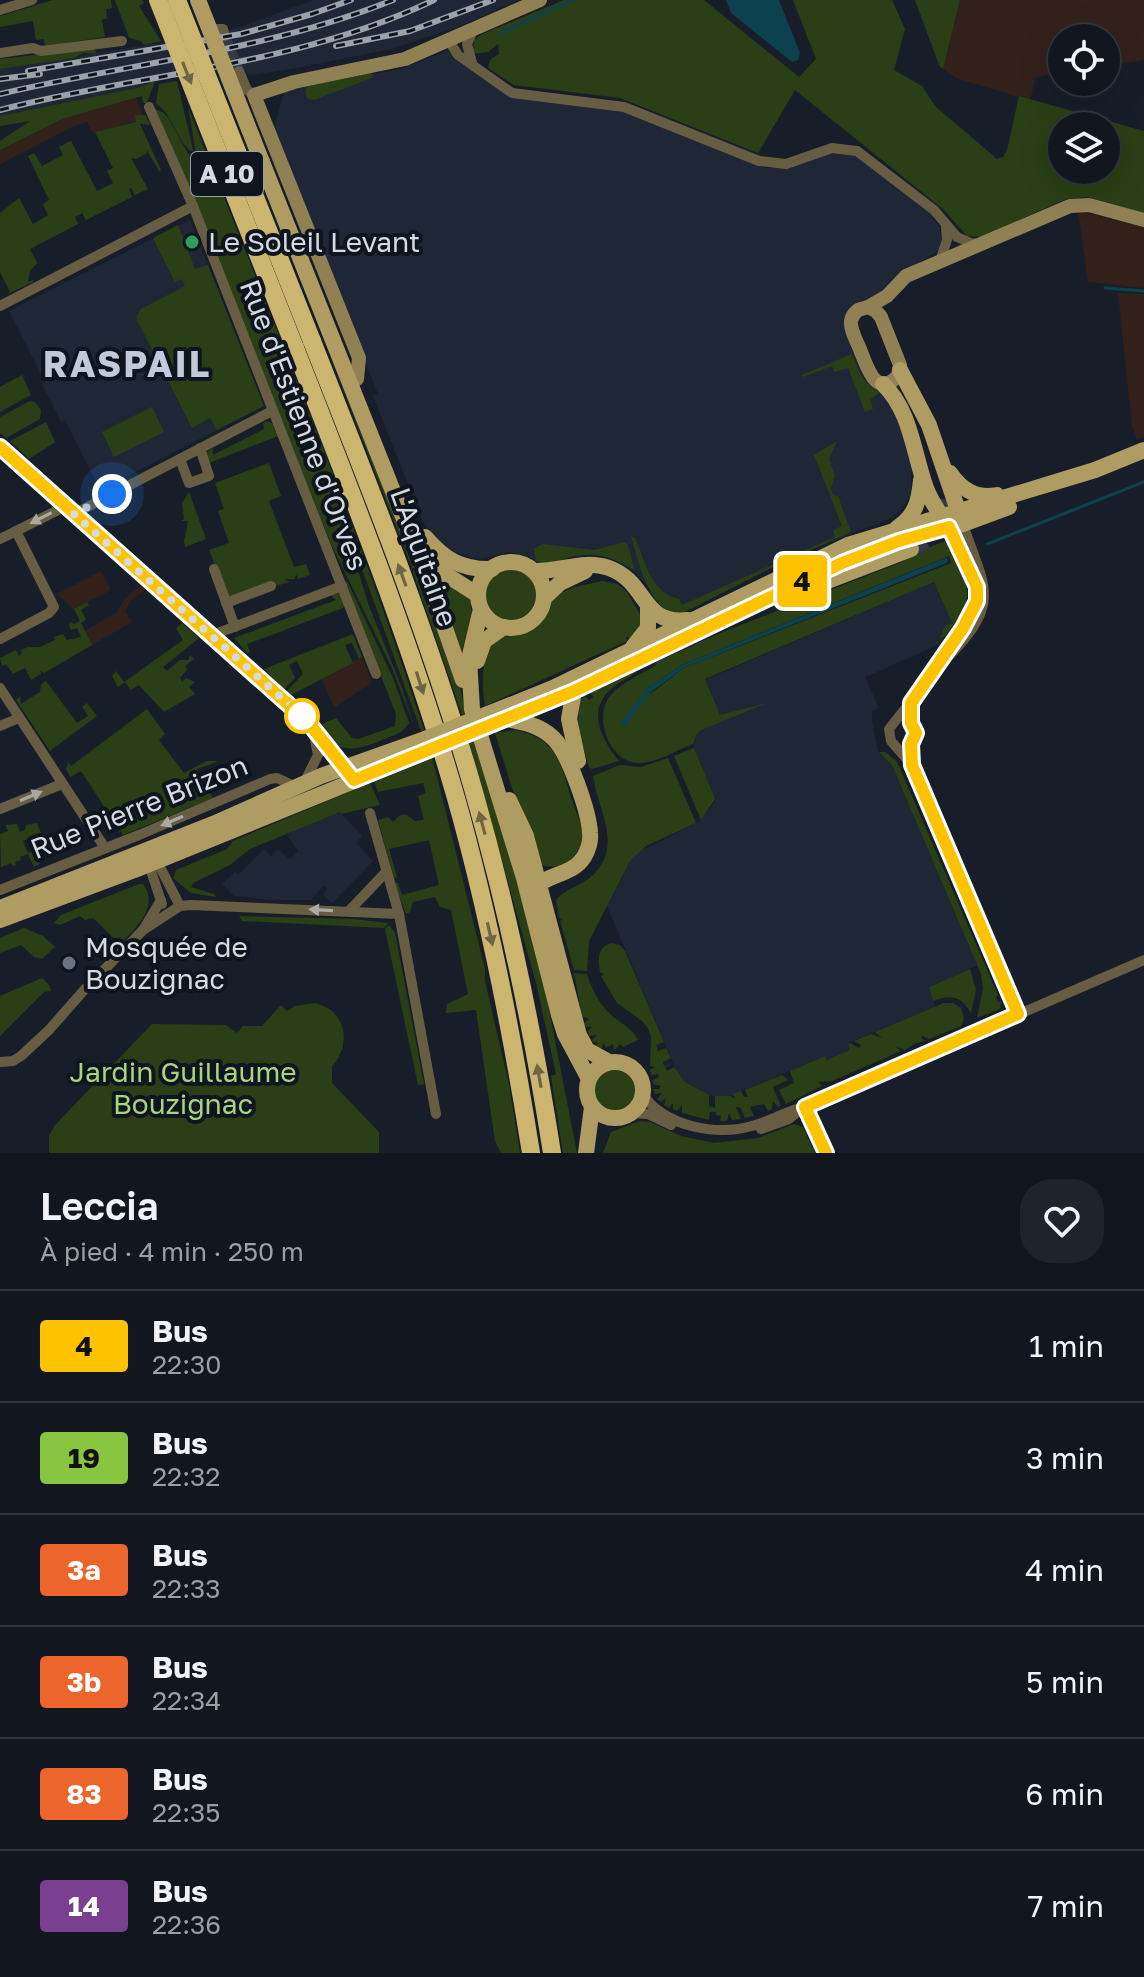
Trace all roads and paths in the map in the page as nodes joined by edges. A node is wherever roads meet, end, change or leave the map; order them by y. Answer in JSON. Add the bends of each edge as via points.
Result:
{"nodes":[{"id":1,"x":32,"y":0,"type":"edge"},
{"id":2,"x":158,"y":0,"type":"edge"},
{"id":3,"x":165,"y":0,"type":"edge"},
{"id":4,"x":177,"y":0,"type":"edge"},
{"id":5,"x":198,"y":0,"type":"edge"},
{"id":6,"x":210,"y":0,"type":"edge"},
{"id":7,"x":540,"y":0,"type":"edge"},
{"id":8,"x":0,"y":10,"type":"edge"},
{"id":9,"x":473,"y":30,"type":"junction"},
{"id":10,"x":225,"y":36,"type":"dead end"},
{"id":11,"x":451,"y":40,"type":"junction"},
{"id":12,"x":122,"y":41,"type":"dead end"},
{"id":13,"x":0,"y":53,"type":"edge"},
{"id":14,"x":468,"y":54,"type":"junction"},
{"id":15,"x":473,"y":65,"type":"junction"},
{"id":16,"x":239,"y":71,"type":"tunnel mouth"},
{"id":17,"x":254,"y":95,"type":"junction"},
{"id":18,"x":149,"y":107,"type":"dead end"},
{"id":19,"x":267,"y":160,"type":"junction"},
{"id":20,"x":193,"y":206,"type":"junction"},
{"id":21,"x":1144,"y":220,"type":"edge"},
{"id":22,"x":946,"y":225,"type":"junction"},
{"id":23,"x":982,"y":244,"type":"junction"},
{"id":24,"x":958,"y":254,"type":"junction"},
{"id":25,"x":940,"y":261,"type":"junction"},
{"id":26,"x":887,"y":296,"type":"junction"},
{"id":27,"x":0,"y":306,"type":"edge"},
{"id":28,"x":868,"y":307,"type":"junction"},
{"id":29,"x":881,"y":317,"type":"junction"},
{"id":30,"x":304,"y":345,"type":"junction"},
{"id":31,"x":893,"y":377,"type":"junction"},
{"id":32,"x":357,"y":379,"type":"junction"},
{"id":33,"x":272,"y":411,"type":"junction"},
{"id":34,"x":0,"y":447,"type":"edge"},
{"id":35,"x":200,"y":448,"type":"junction"},
{"id":36,"x":1144,"y":450,"type":"edge"},
{"id":37,"x":941,"y":457,"type":"junction"},
{"id":38,"x":180,"y":459,"type":"junction"},
{"id":39,"x":1095,"y":470,"type":"junction"},
{"id":40,"x":922,"y":474,"type":"junction"},
{"id":41,"x":1050,"y":484,"type":"junction"},
{"id":42,"x":942,"y":499,"type":"tunnel mouth"},
{"id":43,"x":70,"y":510,"type":"junction"},
{"id":44,"x":953,"y":520,"type":"junction"},
{"id":45,"x":896,"y":529,"type":"junction"},
{"id":46,"x":16,"y":531,"type":"junction"},
{"id":47,"x":0,"y":539,"type":"edge"},
{"id":48,"x":413,"y":539,"type":"junction"},
{"id":49,"x":911,"y":549,"type":"tunnel mouth"},
{"id":50,"x":598,"y":566,"type":"junction"},
{"id":51,"x":214,"y":569,"type":"dead end"},
{"id":52,"x":492,"y":569,"type":"junction"},
{"id":53,"x":534,"y":571,"type":"junction"},
{"id":54,"x":271,"y":586,"type":"dead end"},
{"id":55,"x":342,"y":586,"type":"junction"},
{"id":56,"x":544,"y":598,"type":"junction"},
{"id":57,"x":767,"y":598,"type":"junction"},
{"id":58,"x":480,"y":602,"type":"junction"},
{"id":59,"x":226,"y":603,"type":"junction"},
{"id":60,"x":652,"y":611,"type":"junction"},
{"id":61,"x":690,"y":620,"type":"junction"},
{"id":62,"x":235,"y":627,"type":"junction"},
{"id":63,"x":504,"y":627,"type":"junction"},
{"id":64,"x":210,"y":636,"type":"junction"},
{"id":65,"x":0,"y":639,"type":"edge"},
{"id":66,"x":656,"y":644,"type":"junction"},
{"id":67,"x":633,"y":647,"type":"junction"},
{"id":68,"x":376,"y":674,"type":"dead end"},
{"id":69,"x":0,"y":688,"type":"edge"},
{"id":70,"x":574,"y":691,"type":"junction"},
{"id":71,"x":911,"y":703,"type":"junction"},
{"id":72,"x":490,"y":716,"type":"junction"},
{"id":73,"x":19,"y":718,"type":"junction"},
{"id":74,"x":898,"y":720,"type":"junction"},
{"id":75,"x":308,"y":722,"type":"junction"},
{"id":76,"x":911,"y":723,"type":"junction"},
{"id":77,"x":0,"y":726,"type":"edge"},
{"id":78,"x":911,"y":744,"type":"junction"},
{"id":79,"x":897,"y":746,"type":"junction"},
{"id":80,"x":912,"y":765,"type":"junction"},
{"id":81,"x":349,"y":774,"type":"junction"},
{"id":82,"x":62,"y":784,"type":"junction"},
{"id":83,"x":300,"y":785,"type":"junction"},
{"id":84,"x":0,"y":809,"type":"edge"},
{"id":85,"x":370,"y":813,"type":"dead end"},
{"id":86,"x":170,"y":841,"type":"junction"},
{"id":87,"x":105,"y":848,"type":"junction"},
{"id":88,"x":137,"y":854,"type":"junction"},
{"id":89,"x":154,"y":862,"type":"junction"},
{"id":90,"x":386,"y":872,"type":"junction"},
{"id":91,"x":0,"y":890,"type":"edge"},
{"id":92,"x":537,"y":891,"type":"junction"},
{"id":93,"x":161,"y":900,"type":"junction"},
{"id":94,"x":0,"y":908,"type":"edge"},
{"id":95,"x":175,"y":909,"type":"junction"},
{"id":96,"x":349,"y":911,"type":"junction"},
{"id":97,"x":399,"y":914,"type":"junction"},
{"id":98,"x":0,"y":920,"type":"edge"},
{"id":99,"x":143,"y":930,"type":"junction"},
{"id":100,"x":1144,"y":960,"type":"edge"},
{"id":101,"x":103,"y":971,"type":"tunnel mouth"},
{"id":102,"x":85,"y":989,"type":"tunnel mouth"},
{"id":103,"x":1018,"y":1014,"type":"junction"},
{"id":104,"x":0,"y":1062,"type":"edge"},
{"id":105,"x":609,"y":1062,"type":"junction"},
{"id":106,"x":589,"y":1079,"type":"junction"},
{"id":107,"x":643,"y":1095,"type":"junction"},
{"id":108,"x":592,"y":1107,"type":"junction"},
{"id":109,"x":805,"y":1107,"type":"junction"},
{"id":110,"x":436,"y":1114,"type":"dead end"},
{"id":111,"x":622,"y":1116,"type":"junction"},
{"id":112,"x":531,"y":1153,"type":"edge"},
{"id":113,"x":552,"y":1153,"type":"edge"},
{"id":114,"x":586,"y":1153,"type":"edge"},
{"id":115,"x":595,"y":1153,"type":"edge"},
{"id":116,"x":826,"y":1153,"type":"edge"}],
"edges":[{"from":1,"to":8,"type":"street"},
{"from":2,"to":30,"type":"highway","name":"L'Aquitaine","number":"A 10","one_way":true,"bridge":true},
{"from":3,"to":10,"type":"street","via":[[182,30],[223,29]]},
{"from":4,"to":30,"type":"highway","name":"L'Aquitaine","number":"A 10","bridge":true},
{"from":5,"to":19,"type":"main road","bridge":true},
{"from":6,"to":19,"type":"main road"},
{"from":7,"to":9,"type":"street"},
{"from":9,"to":11,"type":"street"},
{"from":9,"to":14,"type":"street"},
{"from":11,"to":14,"type":"street","via":[[461,43]]},
{"from":11,"to":15,"type":"street","via":[[455,52]]},
{"from":11,"to":17,"type":"street","via":[[405,59]]},
{"from":12,"to":13,"type":"street"},
{"from":14,"to":15,"type":"street"},
{"from":15,"to":22,"type":"street","via":[[512,93],[624,107],[766,163],[786,164],[832,148],[857,151]]},
{"from":16,"to":17,"type":"street"},
{"from":17,"to":32,"type":"street","via":[[359,358]]},
{"from":18,"to":20,"type":"street","name":"Rue d'Estienne d'Orves"},
{"from":19,"to":32,"type":"main road"},
{"from":19,"to":48,"type":"main road"},
{"from":20,"to":27,"type":"street"},
{"from":20,"to":33,"type":"street","name":"Rue d'Estienne d'Orves"},
{"from":21,"to":23,"type":"street","via":[[1079,204]]},
{"from":22,"to":23,"type":"street","via":[[964,241]]},
{"from":22,"to":24,"type":"street"},
{"from":22,"to":25,"type":"street"},
{"from":23,"to":24,"type":"street"},
{"from":24,"to":25,"type":"street"},
{"from":25,"to":26,"type":"street","via":[[906,276]]},
{"from":26,"to":28,"type":"street"},
{"from":26,"to":29,"type":"street"},
{"from":28,"to":29,"type":"street"},
{"from":28,"to":31,"type":"street","via":[[855,313],[851,326],[871,376]]},
{"from":29,"to":31,"type":"street"},
{"from":30,"to":112,"type":"highway","name":"L'Aquitaine","number":"A 10","one_way":true,"via":[[452,784],[499,974]]},
{"from":113,"to":30,"type":"highway","name":"L'Aquitaine","number":"A 10","one_way":true,"via":[[519,970],[470,779],[393,549]]},
{"from":31,"to":37,"type":"main road","via":[[929,425]]},
{"from":31,"to":40,"type":"main road"},
{"from":31,"to":42,"type":"main road","via":[[936,471]]},
{"from":32,"to":52,"type":"main road","via":[[405,503],[424,536],[459,566]]},
{"from":33,"to":35,"type":"street"},
{"from":33,"to":55,"type":"street","name":"Rue d'Estienne d'Orves"},
{"from":34,"to":43,"type":"street"},
{"from":35,"to":38,"type":"street"},
{"from":35,"to":38,"type":"street","via":[[209,476],[189,483]]},
{"from":36,"to":39,"type":"main road"},
{"from":37,"to":41,"type":"main road","via":[[960,486],[977,496]]},
{"from":37,"to":44,"type":"main road"},
{"from":38,"to":43,"type":"street"},
{"from":39,"to":41,"type":"main road"},
{"from":39,"to":44,"type":"main road"},
{"from":40,"to":44,"type":"main road","via":[[926,490]]},
{"from":40,"to":45,"type":"main road","via":[[916,508]]},
{"from":41,"to":44,"type":"main road"},
{"from":43,"to":46,"type":"street","one_way":true},
{"from":43,"to":64,"type":"street"},
{"from":44,"to":45,"type":"main road"},
{"from":44,"to":57,"type":"main road"},
{"from":44,"to":71,"type":"street","via":[[982,576],[985,603],[970,632]]},
{"from":45,"to":61,"type":"main road","via":[[810,561]]},
{"from":46,"to":47,"type":"street"},
{"from":46,"to":65,"type":"street","via":[[54,607]]},
{"from":48,"to":58,"type":"main road","via":[[442,572]]},
{"from":48,"to":72,"type":"main road","via":[[452,644]]},
{"from":49,"to":57,"type":"main road","via":[[800,593]]},
{"from":50,"to":53,"type":"main road"},
{"from":50,"to":56,"type":"main road","via":[[560,583]]},
{"from":50,"to":60,"type":"main road","via":[[632,581]]},
{"from":51,"to":59,"type":"street"},
{"from":52,"to":53,"type":"main road","via":[[514,562]]},
{"from":52,"to":58,"type":"main road","via":[[482,580]]},
{"from":53,"to":56,"type":"main road"},
{"from":54,"to":59,"type":"street"},
{"from":55,"to":62,"type":"street"},
{"from":55,"to":68,"type":"street","name":"Rue d'Estienne d'Orves"},
{"from":56,"to":63,"type":"main road","via":[[530,622]]},
{"from":57,"to":66,"type":"main road"},
{"from":58,"to":63,"type":"main road","via":[[494,623]]},
{"from":58,"to":72,"type":"main road","via":[[469,659]]},
{"from":59,"to":62,"type":"street"},
{"from":60,"to":61,"type":"main road","via":[[670,621]]},
{"from":60,"to":66,"type":"main road","via":[[660,626]]},
{"from":60,"to":67,"type":"main road","via":[[648,628]]},
{"from":61,"to":66,"type":"main road"},
{"from":62,"to":64,"type":"street"},
{"from":63,"to":92,"type":"main road","via":[[479,650],[476,684],[504,782],[526,836]]},
{"from":64,"to":75,"type":"street"},
{"from":66,"to":67,"type":"main road"},
{"from":66,"to":70,"type":"main road"},
{"from":67,"to":72,"type":"main road"},
{"from":69,"to":73,"type":"street"},
{"from":70,"to":72,"type":"main road"},
{"from":70,"to":92,"type":"main road","via":[[570,730],[600,844],[583,874]]},
{"from":71,"to":74,"type":"street"},
{"from":71,"to":76,"type":"street"},
{"from":72,"to":81,"type":"main road","bridge":true},
{"from":72,"to":92,"type":"main road"},
{"from":72,"to":92,"type":"main road","via":[[542,730],[563,748],[590,829],[579,863]]},
{"from":73,"to":77,"type":"street"},
{"from":73,"to":82,"type":"street"},
{"from":74,"to":76,"type":"street"},
{"from":74,"to":79,"type":"street","via":[[888,733]]},
{"from":75,"to":81,"type":"street"},
{"from":75,"to":83,"type":"street","via":[[318,755]]},
{"from":76,"to":78,"type":"street","via":[[916,733]]},
{"from":78,"to":79,"type":"street"},
{"from":78,"to":80,"type":"street"},
{"from":79,"to":80,"type":"street"},
{"from":80,"to":103,"type":"street"},
{"from":81,"to":83,"type":"main road"},
{"from":81,"to":89,"type":"main road","via":[[325,792]]},
{"from":84,"to":82,"type":"street","one_way":true},
{"from":82,"to":87,"type":"street"},
{"from":83,"to":86,"type":"main road"},
{"from":83,"to":87,"type":"street","name":"Rue Pierre Brizon","one_way":true,"via":[[270,779]]},
{"from":85,"to":90,"type":"street"},
{"from":86,"to":88,"type":"main road"},
{"from":86,"to":89,"type":"street"},
{"from":87,"to":91,"type":"street","name":"Rue Pierre Brizon"},
{"from":88,"to":89,"type":"street"},
{"from":88,"to":94,"type":"main road"},
{"from":89,"to":93,"type":"street","via":[[151,871]]},
{"from":89,"to":95,"type":"street"},
{"from":89,"to":98,"type":"main road"},
{"from":90,"to":96,"type":"street"},
{"from":90,"to":97,"type":"street"},
{"from":92,"to":105,"type":"main road","via":[[579,1035],[587,1050]]},
{"from":92,"to":106,"type":"main road","via":[[563,1028]]},
{"from":93,"to":95,"type":"street","via":[[165,910]]},
{"from":93,"to":99,"type":"street"},
{"from":96,"to":95,"type":"street","one_way":true},
{"from":95,"to":99,"type":"street"},
{"from":96,"to":97,"type":"street"},
{"from":97,"to":110,"type":"street"},
{"from":99,"to":101,"type":"street"},
{"from":100,"to":103,"type":"street"},
{"from":102,"to":104,"type":"street","via":[[21,1056]]},
{"from":103,"to":109,"type":"street"},
{"from":105,"to":106,"type":"main road"},
{"from":105,"to":107,"type":"main road","via":[[634,1068]]},
{"from":106,"to":108,"type":"main road"},
{"from":107,"to":109,"type":"street","via":[[672,1119],[710,1129],[748,1127]]},
{"from":107,"to":111,"type":"main road","via":[[638,1106]]},
{"from":108,"to":111,"type":"main road","via":[[601,1114]]},
{"from":108,"to":114,"type":"main road"},
{"from":109,"to":111,"type":"street","via":[[762,1129],[725,1136],[688,1131],[648,1114]]},
{"from":109,"to":116,"type":"street"},
{"from":111,"to":115,"type":"main road","via":[[599,1133]]}]}
